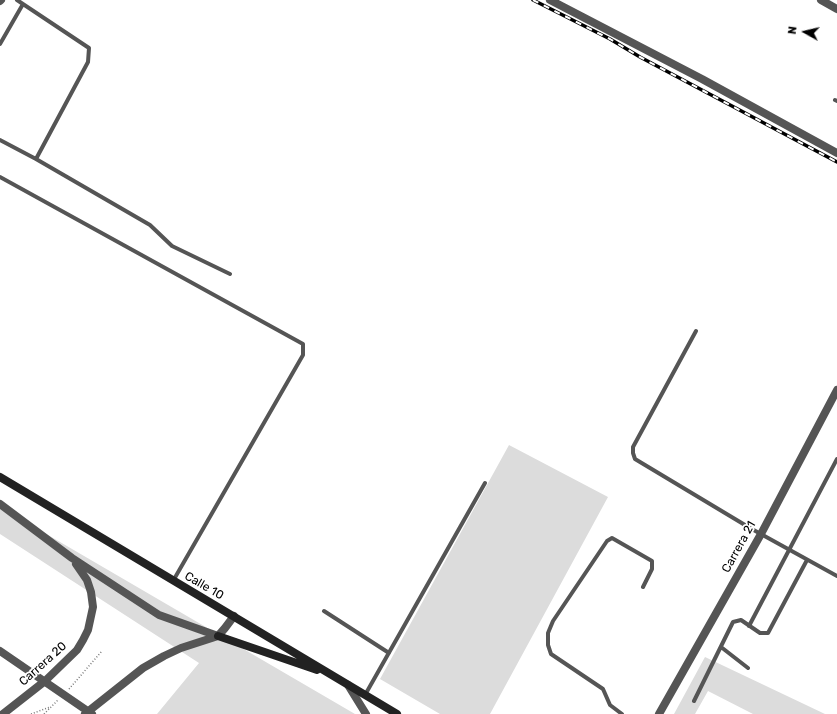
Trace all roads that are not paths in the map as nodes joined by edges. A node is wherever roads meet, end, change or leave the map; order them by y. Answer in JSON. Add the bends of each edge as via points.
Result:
{"nodes":[{"id":1,"x":16,"y":0,"type":"edge"},
{"id":2,"x":550,"y":0,"type":"edge"},
{"id":3,"x":821,"y":0,"type":"edge"},
{"id":4,"x":23,"y":4,"type":"junction"},
{"id":5,"x":837,"y":9,"type":"edge"},
{"id":6,"x":0,"y":44,"type":"edge"},
{"id":7,"x":0,"y":140,"type":"edge"},
{"id":8,"x":837,"y":153,"type":"edge"},
{"id":9,"x":36,"y":159,"type":"junction"},
{"id":10,"x":0,"y":177,"type":"edge"},
{"id":11,"x":230,"y":274,"type":"dead end"},
{"id":12,"x":696,"y":331,"type":"dead end"},
{"id":13,"x":837,"y":390,"type":"edge"},
{"id":14,"x":837,"y":459,"type":"edge"},
{"id":15,"x":0,"y":477,"type":"edge"},
{"id":16,"x":485,"y":483,"type":"dead end"},
{"id":17,"x":0,"y":504,"type":"edge"},
{"id":18,"x":761,"y":534,"type":"junction"},
{"id":19,"x":790,"y":550,"type":"junction"},
{"id":20,"x":72,"y":558,"type":"junction"},
{"id":21,"x":807,"y":560,"type":"junction"},
{"id":22,"x":837,"y":576,"type":"edge"},
{"id":23,"x":173,"y":582,"type":"junction"},
{"id":24,"x":643,"y":587,"type":"dead end"},
{"id":25,"x":324,"y":611,"type":"dead end"},
{"id":26,"x":234,"y":616,"type":"junction"},
{"id":27,"x":749,"y":626,"type":"junction"},
{"id":28,"x":218,"y":636,"type":"junction"},
{"id":29,"x":721,"y":646,"type":"junction"},
{"id":30,"x":0,"y":651,"type":"edge"},
{"id":31,"x":389,"y":653,"type":"junction"},
{"id":32,"x":748,"y":668,"type":"dead end"},
{"id":33,"x":329,"y":673,"type":"junction"},
{"id":34,"x":45,"y":682,"type":"junction"},
{"id":35,"x":348,"y":686,"type":"junction"},
{"id":36,"x":365,"y":696,"type":"junction"},
{"id":37,"x":694,"y":701,"type":"dead end"},
{"id":38,"x":89,"y":713,"type":"edge"},
{"id":39,"x":3,"y":714,"type":"edge"},
{"id":40,"x":366,"y":714,"type":"edge"},
{"id":41,"x":397,"y":714,"type":"edge"},
{"id":42,"x":622,"y":714,"type":"edge"},
{"id":43,"x":659,"y":714,"type":"edge"}],
"edges":[{"from":1,"to":4,"type":"lane"},
{"from":2,"to":8,"type":"street"},
{"from":3,"to":5,"type":"street"},
{"from":4,"to":6,"type":"lane"},
{"from":4,"to":9,"type":"lane","via":[[89,48],[90,55]]},
{"from":7,"to":9,"type":"lane"},
{"from":9,"to":11,"type":"lane","via":[[150,225],[172,246]]},
{"from":10,"to":23,"type":"lane","via":[[302,344],[303,355]]},
{"from":12,"to":18,"type":"lane","via":[[633,447],[633,453],[635,459]]},
{"from":13,"to":18,"type":"street","name":"Carrera 21"},
{"from":14,"to":19,"type":"lane"},
{"from":15,"to":23,"type":"main road","name":"Calle 10"},
{"from":16,"to":31,"type":"lane"},
{"from":17,"to":20,"type":"street"},
{"from":18,"to":19,"type":"lane"},
{"from":18,"to":43,"type":"street","name":"Carrera 21"},
{"from":19,"to":21,"type":"lane"},
{"from":19,"to":27,"type":"lane"},
{"from":20,"to":28,"type":"street","via":[[159,615]]},
{"from":20,"to":34,"type":"street","name":"Carrera 20","via":[[92,592],[92,618],[77,650]]},
{"from":21,"to":22,"type":"lane"},
{"from":21,"to":27,"type":"lane","via":[[768,633],[760,633]]},
{"from":23,"to":26,"type":"main road","name":"Calle 10"},
{"from":24,"to":42,"type":"lane","via":[[652,569],[652,561],[612,538],[607,541],[553,621],[548,633],[551,654],[603,689],[610,705]]},
{"from":25,"to":31,"type":"lane"},
{"from":26,"to":28,"type":"street"},
{"from":26,"to":33,"type":"main road","name":"Calle 10"},
{"from":27,"to":29,"type":"lane","via":[[741,620],[733,622]]},
{"from":28,"to":33,"type":"main road"},
{"from":28,"to":38,"type":"street","via":[[181,648],[143,668]]},
{"from":29,"to":32,"type":"lane"},
{"from":29,"to":37,"type":"lane"},
{"from":30,"to":34,"type":"street"},
{"from":31,"to":36,"type":"lane"},
{"from":33,"to":35,"type":"main road","name":"Calle 10"},
{"from":34,"to":38,"type":"street"},
{"from":34,"to":39,"type":"street","name":"Carrera 20"},
{"from":35,"to":36,"type":"main road","name":"Calle 10"},
{"from":35,"to":40,"type":"street"},
{"from":36,"to":41,"type":"main road","name":"Calle 10"}]}
